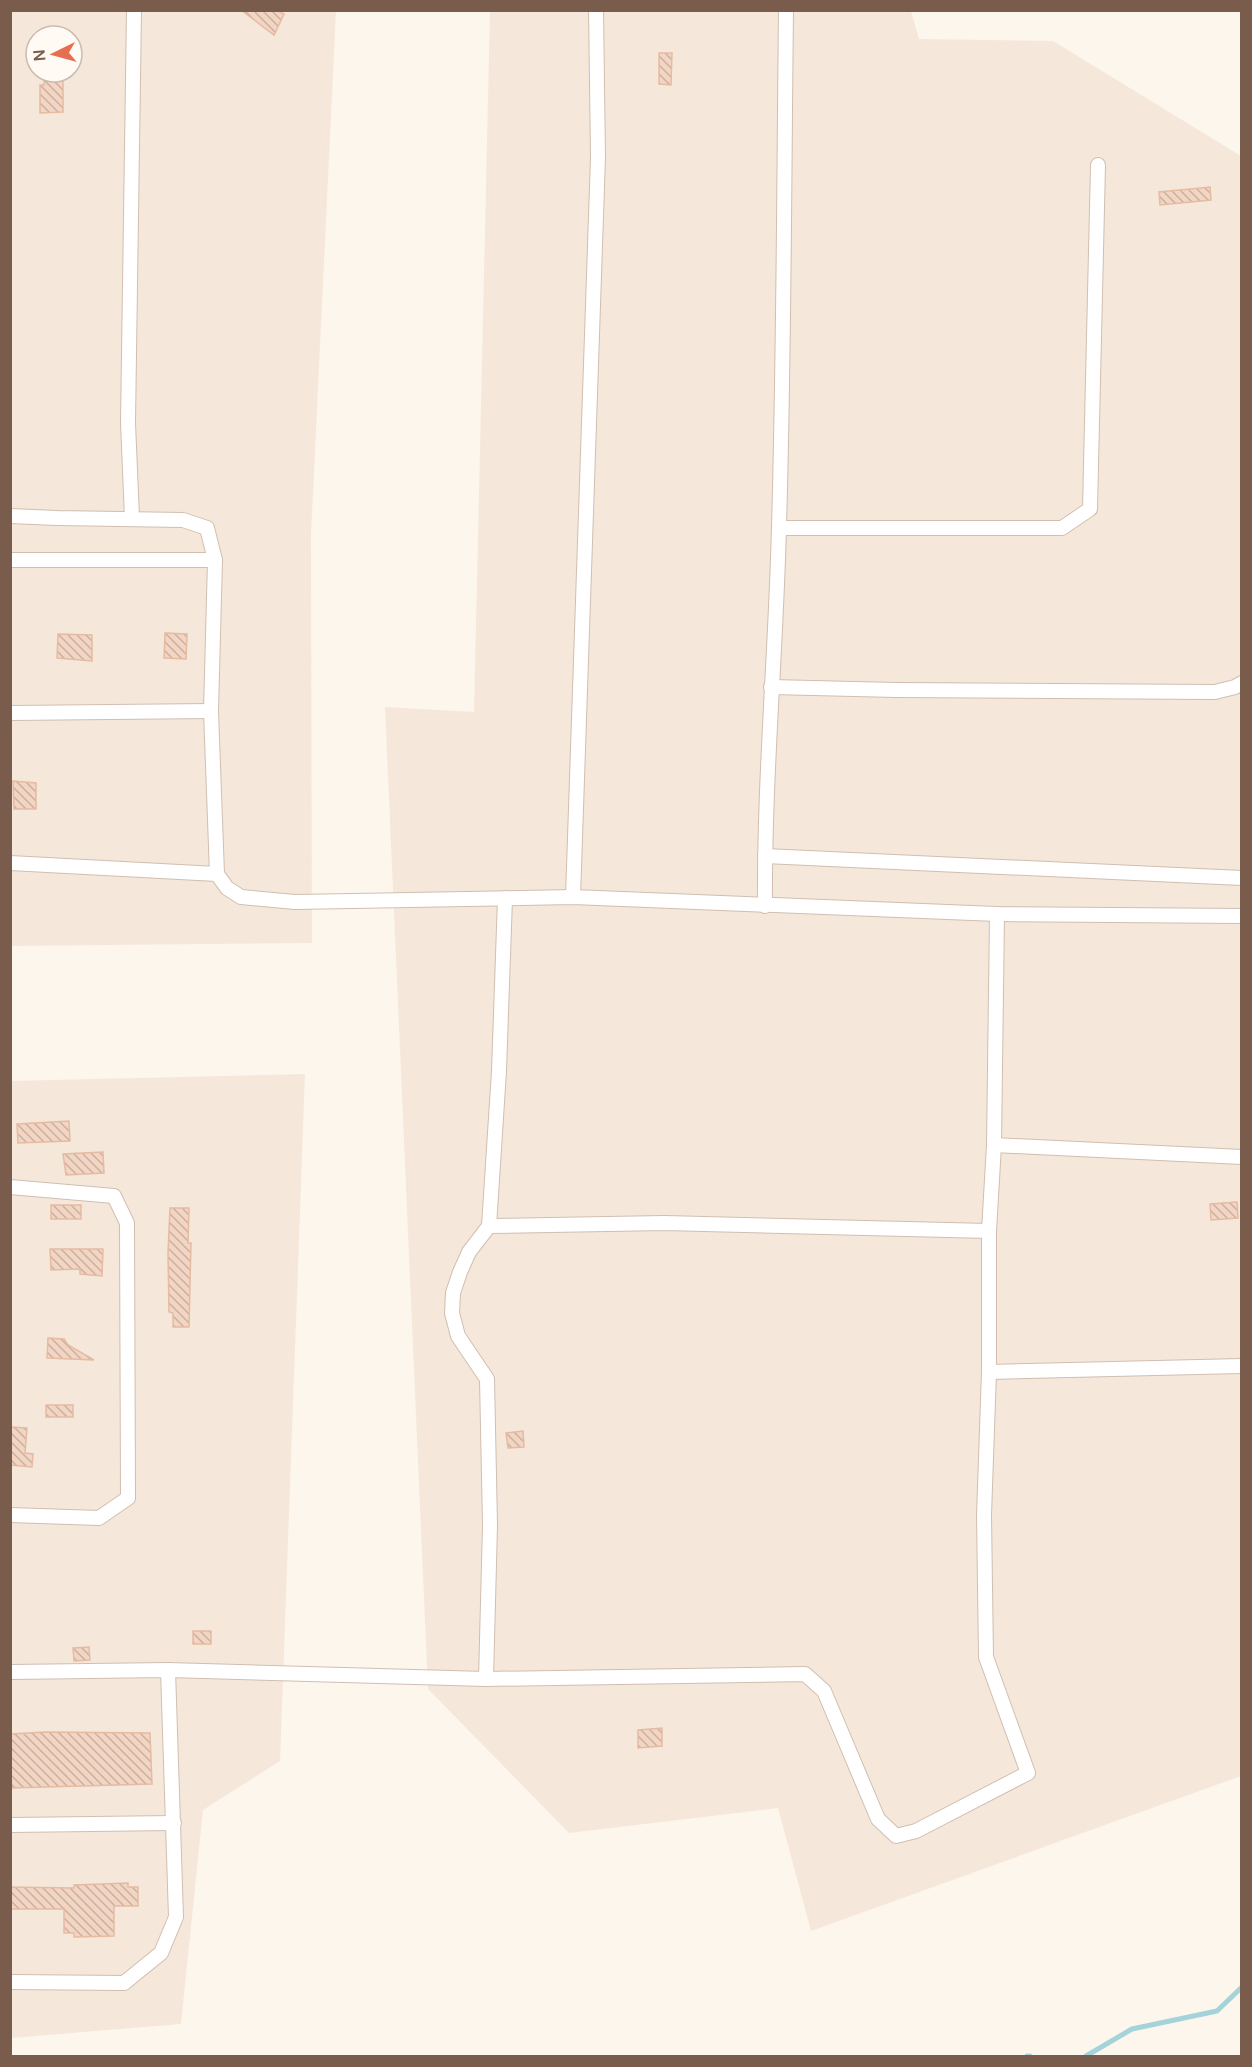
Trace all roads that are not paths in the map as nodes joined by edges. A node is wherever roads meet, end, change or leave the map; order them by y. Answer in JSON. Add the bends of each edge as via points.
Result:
{"nodes":[{"id":1,"x":134,"y":10,"type":"edge"},
{"id":2,"x":596,"y":10,"type":"edge"},
{"id":3,"x":786,"y":10,"type":"edge"},
{"id":4,"x":1098,"y":165,"type":"dead end"},
{"id":5,"x":10,"y":516,"type":"edge"},
{"id":6,"x":132,"y":518,"type":"junction"},
{"id":7,"x":779,"y":528,"type":"junction"},
{"id":8,"x":10,"y":560,"type":"edge"},
{"id":9,"x":215,"y":560,"type":"junction"},
{"id":10,"x":1242,"y":683,"type":"edge"},
{"id":11,"x":771,"y":687,"type":"junction"},
{"id":12,"x":211,"y":711,"type":"junction"},
{"id":13,"x":10,"y":713,"type":"edge"},
{"id":14,"x":765,"y":856,"type":"junction"},
{"id":15,"x":10,"y":863,"type":"edge"},
{"id":16,"x":216,"y":874,"type":"junction"},
{"id":17,"x":1242,"y":878,"type":"edge"},
{"id":18,"x":573,"y":897,"type":"junction"},
{"id":19,"x":505,"y":898,"type":"junction"},
{"id":20,"x":765,"y":906,"type":"junction"},
{"id":21,"x":997,"y":914,"type":"junction"},
{"id":22,"x":1242,"y":916,"type":"edge"},
{"id":23,"x":994,"y":1145,"type":"junction"},
{"id":24,"x":1242,"y":1157,"type":"edge"},
{"id":25,"x":10,"y":1187,"type":"edge"},
{"id":26,"x":489,"y":1226,"type":"junction"},
{"id":27,"x":988,"y":1231,"type":"junction"},
{"id":28,"x":1242,"y":1366,"type":"edge"},
{"id":29,"x":989,"y":1372,"type":"junction"},
{"id":30,"x":10,"y":1515,"type":"edge"},
{"id":31,"x":168,"y":1670,"type":"junction"},
{"id":32,"x":10,"y":1672,"type":"edge"},
{"id":33,"x":486,"y":1679,"type":"junction"},
{"id":34,"x":174,"y":1823,"type":"junction"},
{"id":35,"x":10,"y":1825,"type":"edge"},
{"id":36,"x":10,"y":1982,"type":"edge"}],
"edges":[{"from":1,"to":6,"type":"street","via":[[128,423]]},
{"from":2,"to":18,"type":"street","via":[[598,157]]},
{"from":3,"to":7,"type":"street"},
{"from":4,"to":7,"type":"street","via":[[1090,509],[1062,528]]},
{"from":5,"to":6,"type":"street"},
{"from":6,"to":9,"type":"street","via":[[183,520],[207,528]]},
{"from":7,"to":11,"type":"street"},
{"from":8,"to":9,"type":"street"},
{"from":9,"to":12,"type":"street"},
{"from":10,"to":11,"type":"street","via":[[1215,692]]},
{"from":11,"to":14,"type":"street"},
{"from":12,"to":13,"type":"street"},
{"from":12,"to":16,"type":"street"},
{"from":14,"to":17,"type":"street"},
{"from":14,"to":20,"type":"street"},
{"from":15,"to":16,"type":"street"},
{"from":16,"to":19,"type":"street","via":[[226,888],[241,897],[264,900]]},
{"from":18,"to":19,"type":"street"},
{"from":18,"to":20,"type":"street"},
{"from":19,"to":26,"type":"street"},
{"from":20,"to":21,"type":"street"},
{"from":21,"to":22,"type":"street"},
{"from":21,"to":23,"type":"street"},
{"from":23,"to":24,"type":"street"},
{"from":23,"to":27,"type":"street"},
{"from":25,"to":30,"type":"street","via":[[114,1196],[127,1224],[128,1498],[99,1518]]},
{"from":26,"to":27,"type":"street","via":[[664,1224]]},
{"from":26,"to":33,"type":"street","via":[[469,1252],[460,1272],[452,1313],[458,1336],[487,1379],[490,1526]]},
{"from":27,"to":29,"type":"street"},
{"from":28,"to":29,"type":"street"},
{"from":29,"to":33,"type":"street","via":[[984,1515],[986,1657],[1028,1773],[916,1831],[896,1836],[878,1819],[824,1691],[806,1674]]},
{"from":31,"to":32,"type":"street"},
{"from":31,"to":33,"type":"street"},
{"from":31,"to":34,"type":"street"},
{"from":34,"to":35,"type":"street"},
{"from":34,"to":36,"type":"street","via":[[176,1917],[161,1953],[124,1983]]}]}
